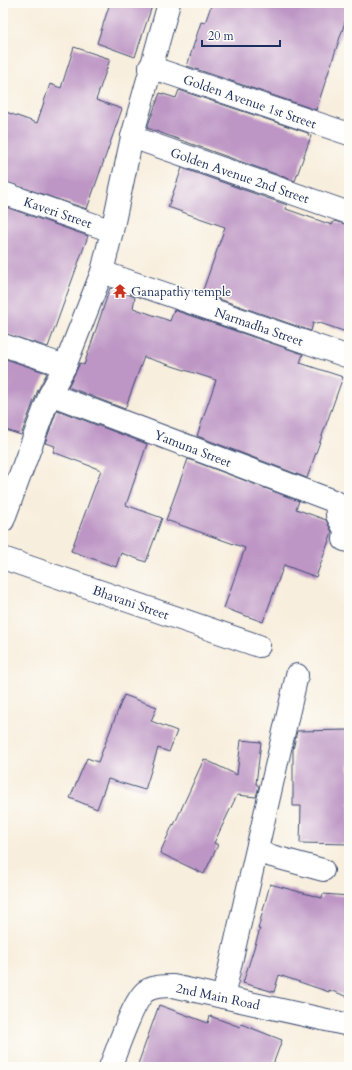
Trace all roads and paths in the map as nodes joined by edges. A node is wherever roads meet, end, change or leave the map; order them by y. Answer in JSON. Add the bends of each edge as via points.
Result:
{"nodes":[{"id":1,"x":169,"y":3,"type":"edge"},
{"id":2,"x":150,"y":67,"type":"junction"},
{"id":3,"x":349,"y":134,"type":"edge"},
{"id":4,"x":132,"y":137,"type":"junction"},
{"id":5,"x":3,"y":192,"type":"edge"},
{"id":6,"x":349,"y":213,"type":"edge"},
{"id":7,"x":112,"y":231,"type":"junction"},
{"id":8,"x":102,"y":272,"type":"junction"},
{"id":9,"x":3,"y":345,"type":"edge"},
{"id":10,"x":349,"y":357,"type":"edge"},
{"id":11,"x":65,"y":366,"type":"junction"},
{"id":12,"x":50,"y":394,"type":"junction"},
{"id":13,"x":3,"y":521,"type":"edge"},
{"id":14,"x":349,"y":541,"type":"edge"},
{"id":15,"x":3,"y":558,"type":"edge"},
{"id":16,"x":259,"y":646,"type":"dead end"},
{"id":17,"x":297,"y":675,"type":"dead end"},
{"id":18,"x":257,"y":852,"type":"junction"},
{"id":19,"x":323,"y":870,"type":"dead end"},
{"id":20,"x":223,"y":997,"type":"junction"},
{"id":21,"x":349,"y":1025,"type":"edge"},
{"id":22,"x":110,"y":1067,"type":"edge"}],
"edges":[{"from":1,"to":2,"type":"street"},
{"from":2,"to":3,"type":"street","name":"Golden Avenue 1st Street"},
{"from":2,"to":4,"type":"street"},
{"from":4,"to":6,"type":"street","name":"Golden Avenue 2nd Street"},
{"from":4,"to":7,"type":"street"},
{"from":5,"to":7,"type":"street","name":"Kaveri Street"},
{"from":7,"to":8,"type":"street"},
{"from":8,"to":10,"type":"street","name":"Narmadha Street"},
{"from":8,"to":11,"type":"street"},
{"from":9,"to":11,"type":"street"},
{"from":11,"to":12,"type":"street"},
{"from":12,"to":13,"type":"street"},
{"from":12,"to":14,"type":"street","name":"Yamuna Street","via":[[336,502],[336,515],[345,530],[344,540]]},
{"from":15,"to":16,"type":"street","name":"Bhavani Street"},
{"from":17,"to":18,"type":"street"},
{"from":18,"to":19,"type":"street"},
{"from":18,"to":20,"type":"street"},
{"from":20,"to":21,"type":"street","name":"2nd Main Road"},
{"from":20,"to":22,"type":"street","name":"2nd Main Road","via":[[173,986],[157,986],[145,992],[136,1003]]}]}
